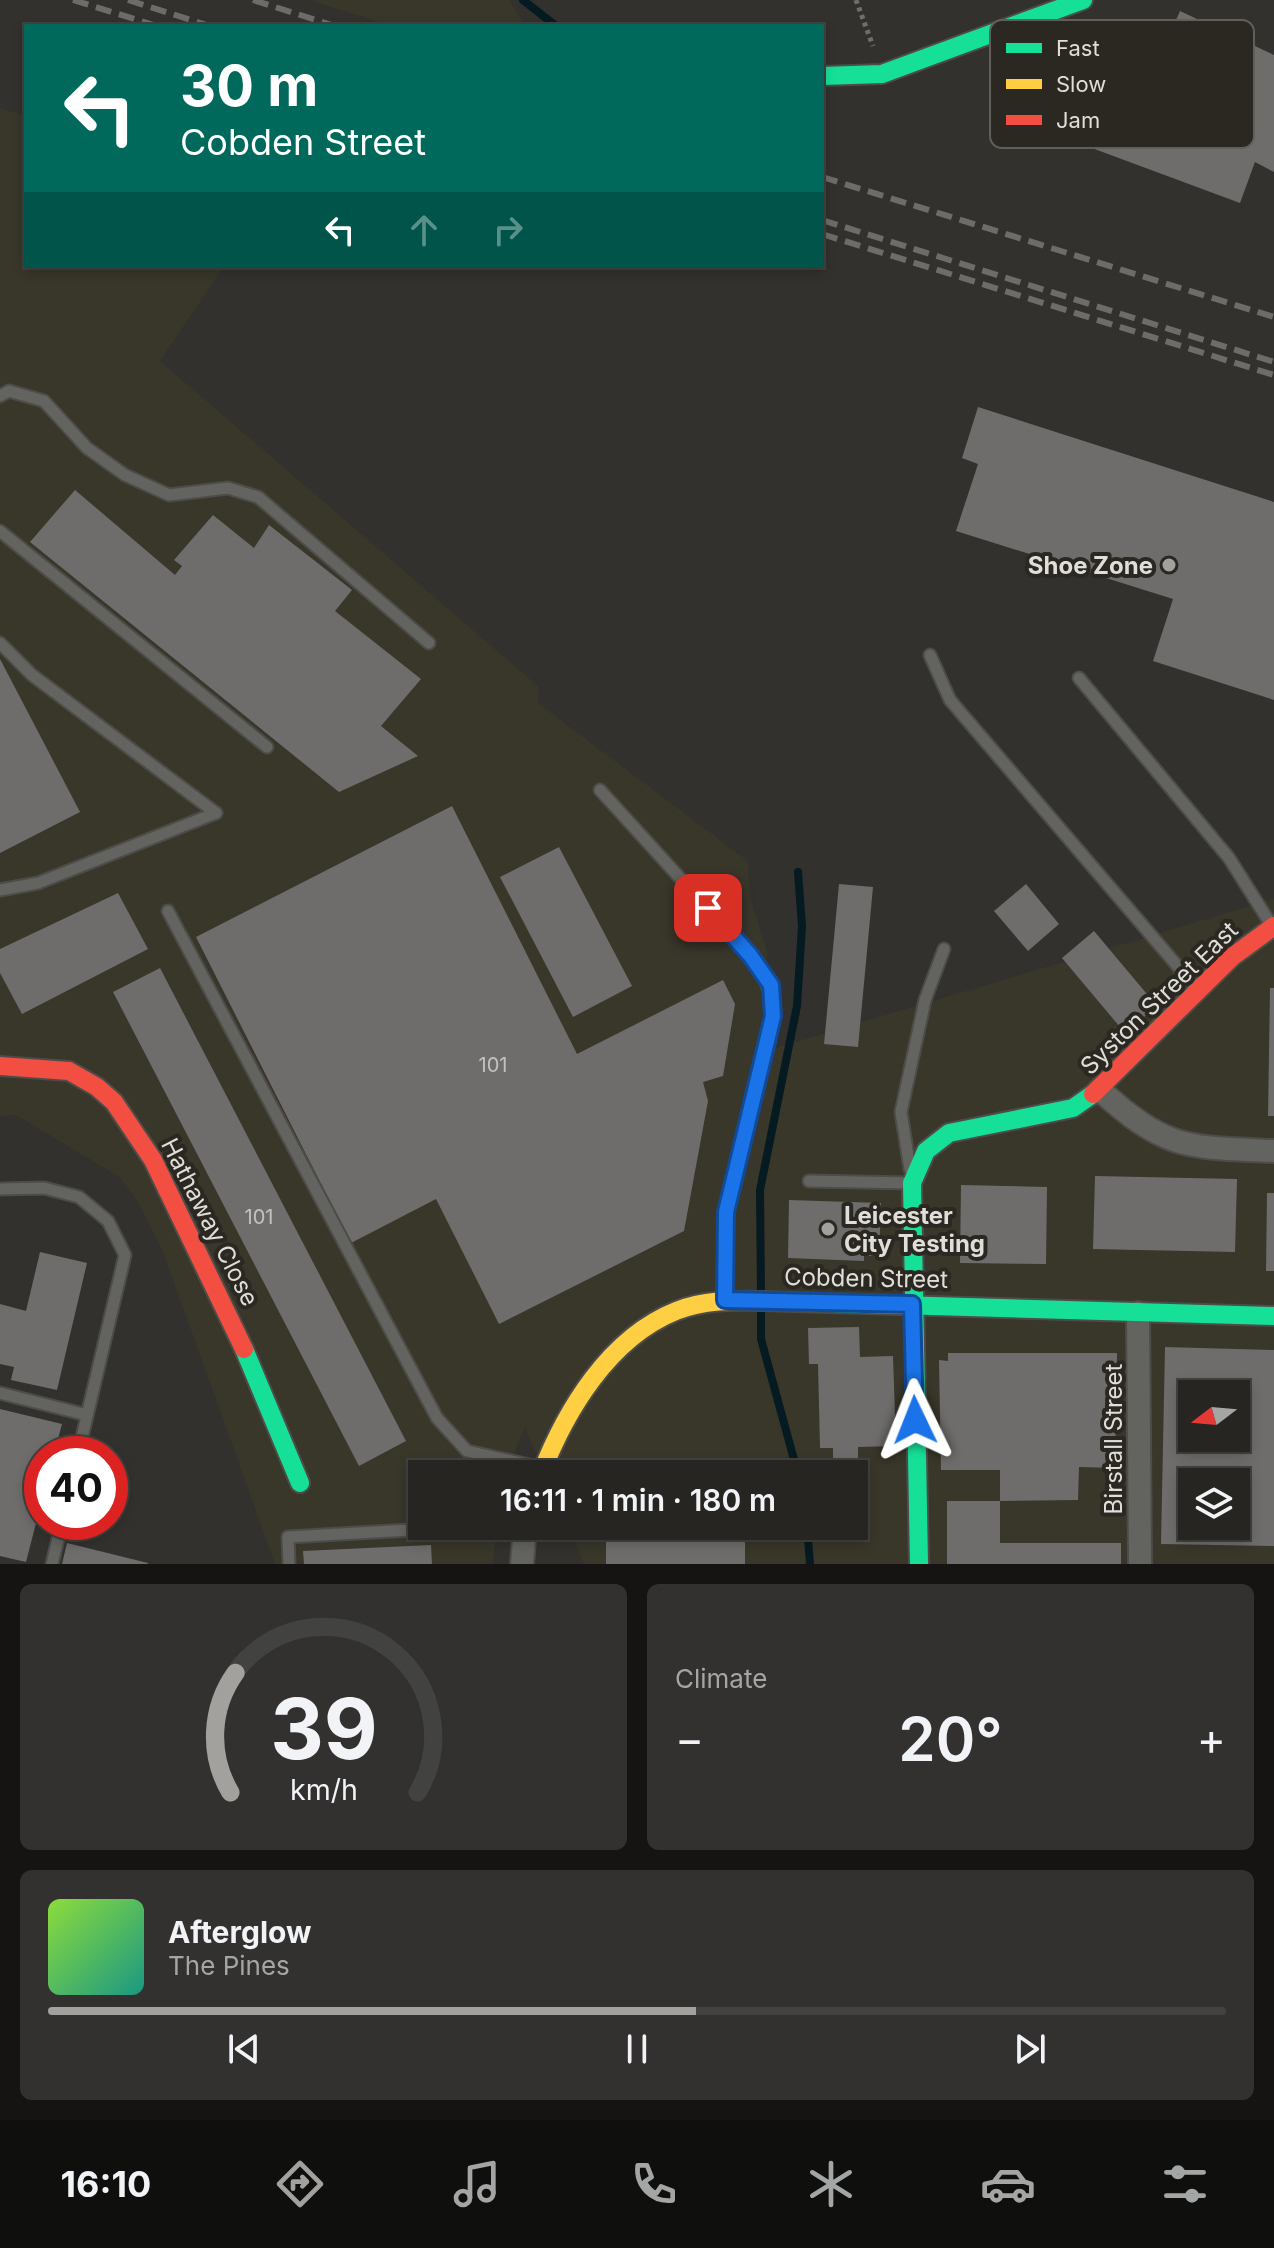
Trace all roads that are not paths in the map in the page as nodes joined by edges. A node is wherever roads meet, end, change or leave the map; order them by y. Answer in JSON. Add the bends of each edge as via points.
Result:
{"nodes":[{"id":1,"x":1083,"y":0,"type":"edge"},
{"id":2,"x":1029,"y":20,"type":"edge"},
{"id":3,"x":990,"y":34,"type":"edge"},
{"id":4,"x":824,"y":76,"type":"edge"},
{"id":5,"x":0,"y":396,"type":"edge"},
{"id":6,"x":0,"y":531,"type":"edge"},
{"id":7,"x":0,"y":643,"type":"edge"},
{"id":8,"x":429,"y":643,"type":"dead end"},
{"id":9,"x":930,"y":655,"type":"dead end"},
{"id":10,"x":1079,"y":678,"type":"dead end"},
{"id":11,"x":267,"y":747,"type":"dead end"},
{"id":12,"x":600,"y":790,"type":"dead end"},
{"id":13,"x":0,"y":890,"type":"edge"},
{"id":14,"x":168,"y":911,"type":"dead end"},
{"id":15,"x":1273,"y":926,"type":"edge"},
{"id":16,"x":944,"y":949,"type":"dead end"},
{"id":17,"x":1199,"y":991,"type":"junction"},
{"id":18,"x":0,"y":1066,"type":"edge"},
{"id":19,"x":1100,"y":1090,"type":"junction"},
{"id":20,"x":1274,"y":1151,"type":"edge"},
{"id":21,"x":809,"y":1181,"type":"dead end"},
{"id":22,"x":912,"y":1183,"type":"junction"},
{"id":23,"x":0,"y":1189,"type":"edge"},
{"id":24,"x":725,"y":1300,"type":"junction"},
{"id":25,"x":912,"y":1304,"type":"junction"},
{"id":26,"x":1138,"y":1313,"type":"junction"},
{"id":27,"x":1274,"y":1316,"type":"edge"},
{"id":28,"x":0,"y":1393,"type":"edge"},
{"id":29,"x":87,"y":1415,"type":"junction"},
{"id":30,"x":82,"y":1436,"type":"edge"},
{"id":31,"x":501,"y":1460,"type":"edge"},
{"id":32,"x":547,"y":1460,"type":"edge"},
{"id":33,"x":300,"y":1483,"type":"dead end"},
{"id":34,"x":408,"y":1530,"type":"edge"},
{"id":35,"x":58,"y":1540,"type":"edge"},
{"id":36,"x":524,"y":1540,"type":"edge"},
{"id":37,"x":52,"y":1564,"type":"edge"},
{"id":38,"x":289,"y":1564,"type":"edge"},
{"id":39,"x":522,"y":1564,"type":"edge"},
{"id":40,"x":919,"y":1564,"type":"edge"},
{"id":41,"x":1140,"y":1564,"type":"edge"}],
"edges":[{"from":1,"to":2,"type":"street"},
{"from":3,"to":4,"type":"street","via":[[882,74]]},
{"from":5,"to":8,"type":"lane","via":[[9,391],[44,401],[87,448],[125,475],[169,495],[228,488],[258,497]]},
{"from":6,"to":11,"type":"lane"},
{"from":7,"to":13,"type":"lane","via":[[32,675],[216,813],[38,883]]},
{"from":9,"to":17,"type":"lane","via":[[950,700]]},
{"from":10,"to":15,"type":"lane","via":[[1229,858]]},
{"from":12,"to":24,"type":"lane","via":[[771,985],[769,1043],[726,1212]]},
{"from":14,"to":31,"type":"lane","via":[[437,1418],[467,1451]]},
{"from":15,"to":17,"type":"street","name":"Syston Street East"},
{"from":16,"to":22,"type":"lane","via":[[925,1000],[901,1112]]},
{"from":17,"to":19,"type":"street","name":"Syston Street East"},
{"from":18,"to":33,"type":"street","name":"Hathaway Close","via":[[78,1075],[111,1098],[141,1139],[235,1324]]},
{"from":19,"to":20,"type":"street","via":[[1136,1123],[1184,1146]]},
{"from":19,"to":22,"type":"street","name":"Syston Street East","via":[[1073,1108],[949,1133],[926,1151]]},
{"from":21,"to":22,"type":"lane"},
{"from":22,"to":25,"type":"street","name":"Syston Street East"},
{"from":23,"to":29,"type":"lane","via":[[44,1188],[79,1197],[108,1221],[125,1255]]},
{"from":24,"to":25,"type":"street","name":"Cobden Street"},
{"from":24,"to":32,"type":"street","name":"Cobden Street","via":[[673,1312],[598,1368]]},
{"from":25,"to":26,"type":"street","name":"Cobden Street"},
{"from":25,"to":40,"type":"street","name":"Syston Street East"},
{"from":26,"to":27,"type":"street","name":"Cobden Street"},
{"from":26,"to":41,"type":"street","name":"Birstall Street"},
{"from":28,"to":29,"type":"lane"},
{"from":29,"to":30,"type":"lane"},
{"from":34,"to":38,"type":"lane","via":[[288,1537]]},
{"from":35,"to":37,"type":"lane"},
{"from":36,"to":39,"type":"street"}]}
